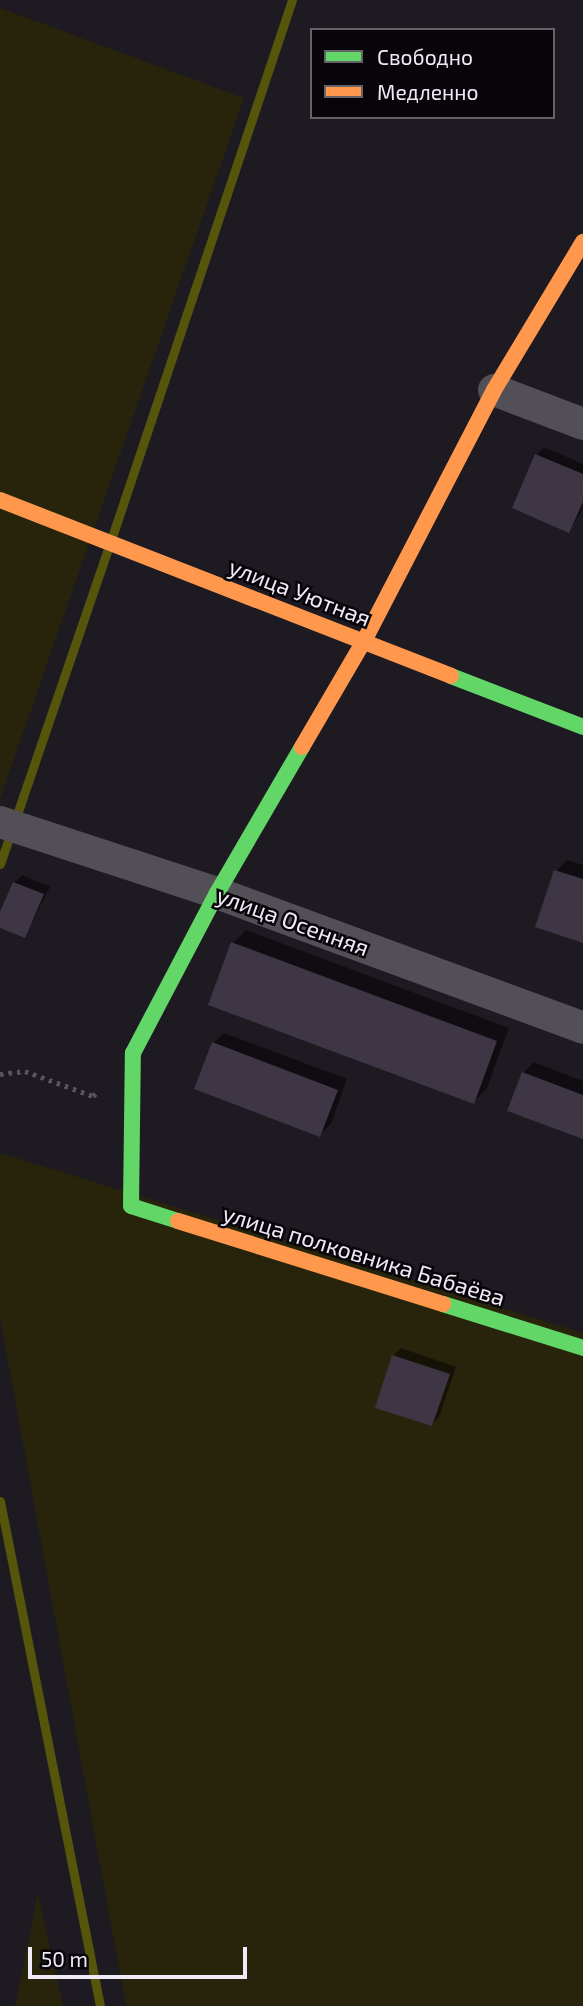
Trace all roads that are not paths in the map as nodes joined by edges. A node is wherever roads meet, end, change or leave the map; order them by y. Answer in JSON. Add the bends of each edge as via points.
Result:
{"nodes":[{"id":1,"x":583,"y":242,"type":"edge"},
{"id":2,"x":494,"y":390,"type":"junction"},
{"id":3,"x":583,"y":424,"type":"edge"},
{"id":4,"x":0,"y":500,"type":"edge"},
{"id":5,"x":364,"y":641,"type":"junction"},
{"id":6,"x":583,"y":727,"type":"edge"},
{"id":7,"x":0,"y":821,"type":"edge"},
{"id":8,"x":217,"y":893,"type":"junction"},
{"id":9,"x":583,"y":1028,"type":"edge"},
{"id":10,"x":583,"y":1348,"type":"edge"}],
"edges":[{"from":1,"to":2,"type":"street"},
{"from":2,"to":3,"type":"street"},
{"from":2,"to":5,"type":"street"},
{"from":4,"to":5,"type":"street","name":"улица Уютная"},
{"from":5,"to":6,"type":"street","name":"улица Уютная"},
{"from":5,"to":8,"type":"street"},
{"from":7,"to":8,"type":"street","name":"улица Осенняя"},
{"from":8,"to":9,"type":"street","name":"улица Осенняя"},
{"from":8,"to":10,"type":"street","name":"улица полковника Бабаёва","via":[[133,1054],[131,1206]]}]}
